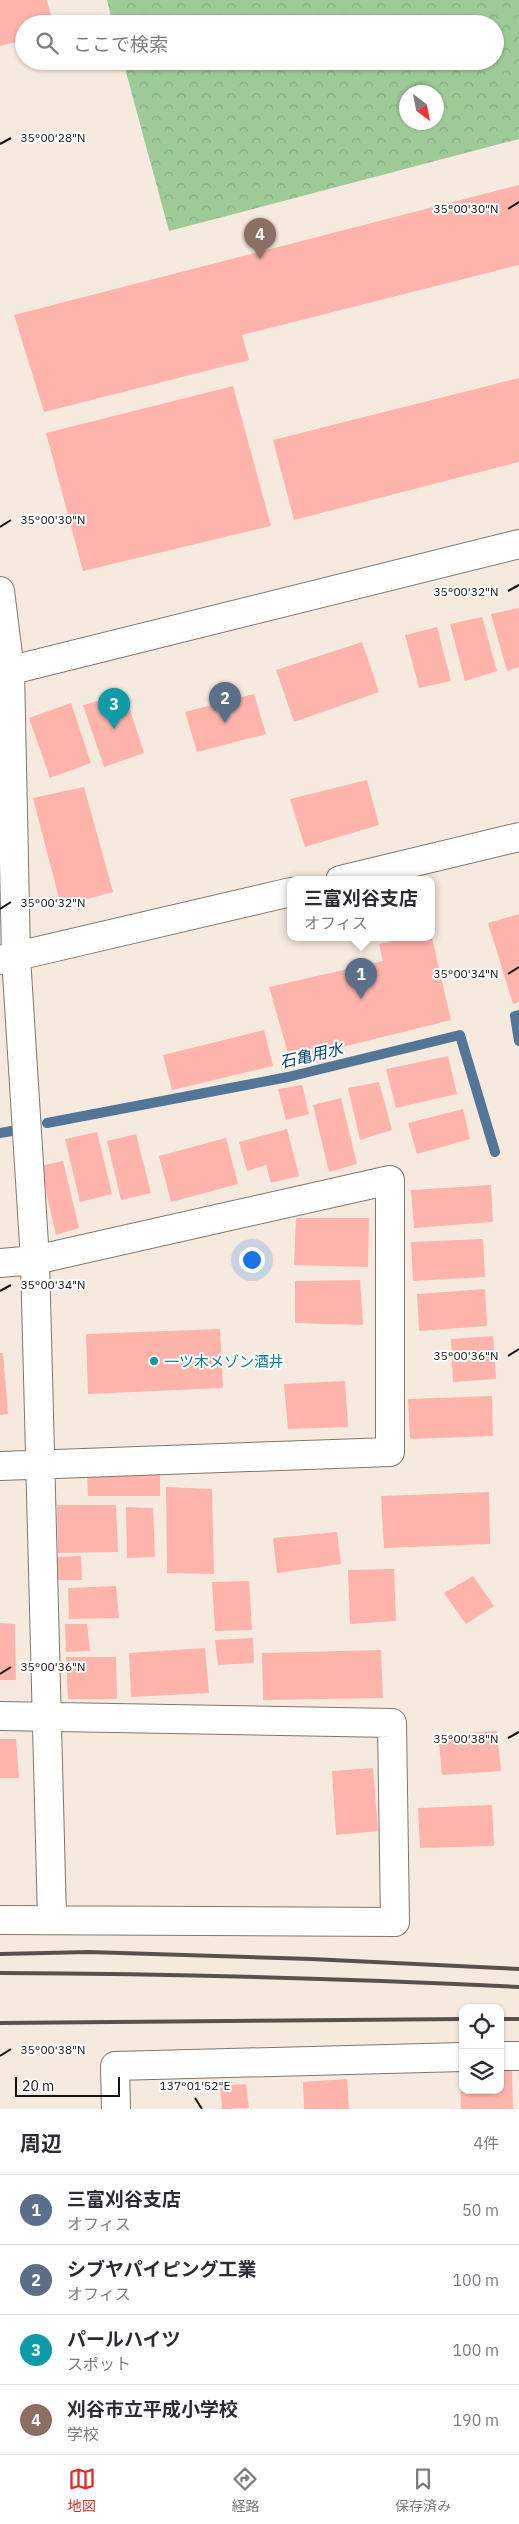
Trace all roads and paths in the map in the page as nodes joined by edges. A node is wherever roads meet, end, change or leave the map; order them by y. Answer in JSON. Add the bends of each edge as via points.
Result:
{"nodes":[{"id":1,"x":519,"y":544,"type":"edge"},
{"id":2,"x":0,"y":591,"type":"edge"},
{"id":3,"x":5,"y":672,"type":"edge"},
{"id":4,"x":519,"y":837,"type":"edge"},
{"id":5,"x":357,"y":876,"type":"edge"},
{"id":6,"x":287,"y":893,"type":"edge"},
{"id":7,"x":8,"y":958,"type":"edge"},
{"id":8,"x":35,"y":1260,"type":"junction"},
{"id":9,"x":0,"y":1263,"type":"edge"},
{"id":10,"x":39,"y":1465,"type":"junction"},
{"id":11,"x":0,"y":1466,"type":"edge"},
{"id":12,"x":0,"y":1716,"type":"edge"},
{"id":13,"x":46,"y":1717,"type":"junction"},
{"id":14,"x":52,"y":1919,"type":"junction"},
{"id":15,"x":0,"y":1920,"type":"edge"},
{"id":16,"x":504,"y":2056,"type":"edge"},
{"id":17,"x":519,"y":2056,"type":"edge"},
{"id":18,"x":459,"y":2057,"type":"edge"},
{"id":19,"x":116,"y":2109,"type":"edge"}],
"edges":[{"from":1,"to":3,"type":"street"},
{"from":2,"to":3,"type":"street"},
{"from":3,"to":7,"type":"street"},
{"from":4,"to":5,"type":"street"},
{"from":6,"to":7,"type":"street"},
{"from":7,"to":8,"type":"street"},
{"from":8,"to":9,"type":"street"},
{"from":8,"to":10,"type":"street"},
{"from":8,"to":10,"type":"street","via":[[390,1180],[390,1452]]},
{"from":10,"to":11,"type":"street"},
{"from":10,"to":13,"type":"street"},
{"from":12,"to":13,"type":"street"},
{"from":13,"to":14,"type":"street"},
{"from":13,"to":14,"type":"street","via":[[392,1723],[395,1922]]},
{"from":14,"to":15,"type":"street"},
{"from":16,"to":17,"type":"street"},
{"from":18,"to":19,"type":"street","via":[[115,2066]]}]}
